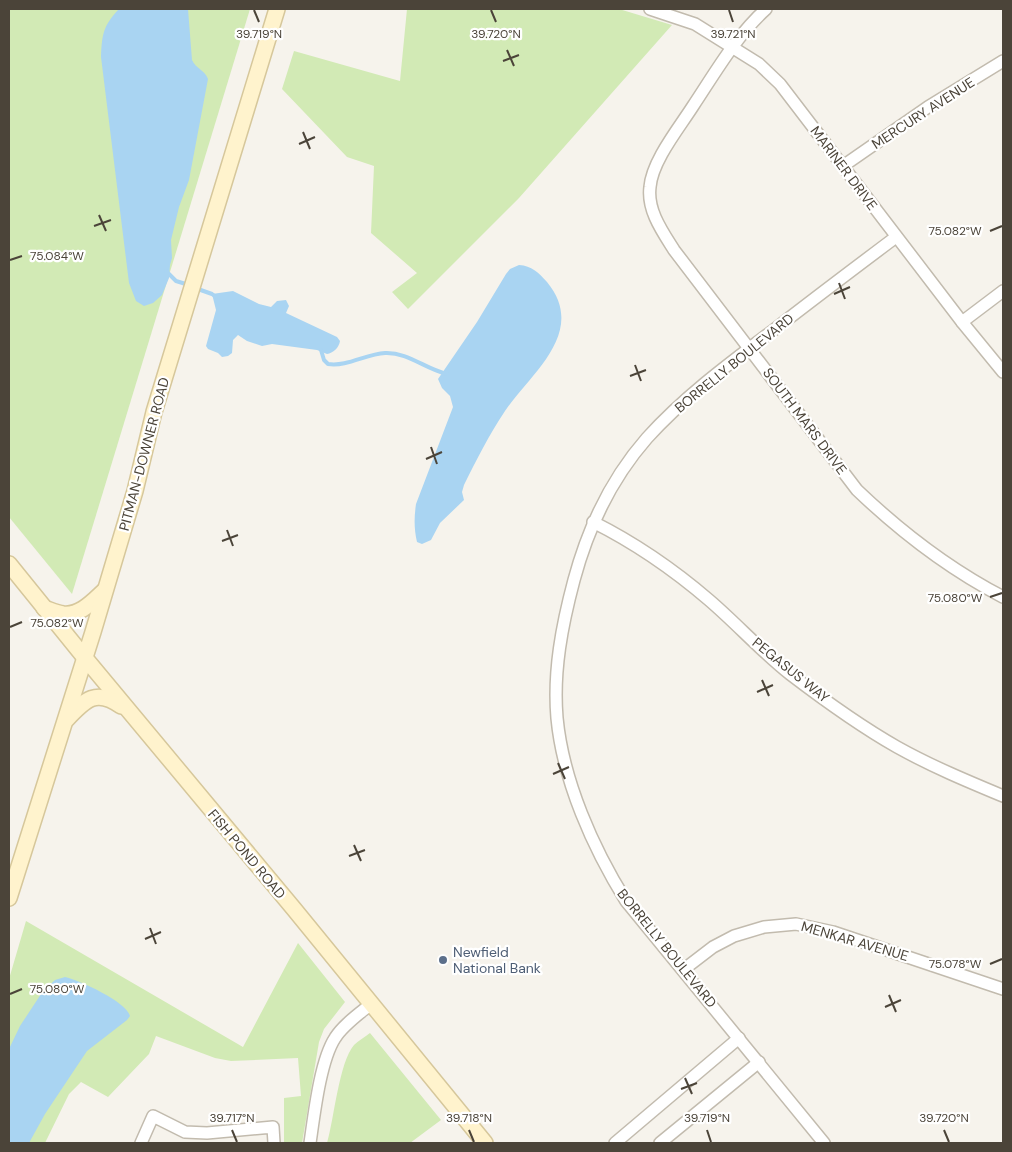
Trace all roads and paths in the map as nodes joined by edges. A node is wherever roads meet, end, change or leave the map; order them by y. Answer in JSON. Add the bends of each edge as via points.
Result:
{"nodes":[{"id":1,"x":277,"y":9,"type":"edge"},
{"id":2,"x":650,"y":9,"type":"edge"},
{"id":3,"x":766,"y":9,"type":"edge"},
{"id":4,"x":732,"y":46,"type":"junction"},
{"id":5,"x":1003,"y":61,"type":"edge"},
{"id":6,"x":843,"y":166,"type":"junction"},
{"id":7,"x":896,"y":237,"type":"junction"},
{"id":8,"x":1003,"y":291,"type":"edge"},
{"id":9,"x":962,"y":322,"type":"junction"},
{"id":10,"x":749,"y":348,"type":"junction"},
{"id":11,"x":1003,"y":372,"type":"edge"},
{"id":12,"x":593,"y":522,"type":"junction"},
{"id":13,"x":9,"y":564,"type":"edge"},
{"id":14,"x":105,"y":589,"type":"junction"},
{"id":15,"x":1003,"y":597,"type":"edge"},
{"id":16,"x":44,"y":608,"type":"junction"},
{"id":17,"x":84,"y":658,"type":"junction"},
{"id":18,"x":128,"y":711,"type":"junction"},
{"id":19,"x":65,"y":721,"type":"junction"},
{"id":20,"x":1003,"y":796,"type":"edge"},
{"id":21,"x":9,"y":898,"type":"edge"},
{"id":22,"x":683,"y":970,"type":"junction"},
{"id":23,"x":1003,"y":989,"type":"edge"},
{"id":24,"x":371,"y":1004,"type":"junction"},
{"id":25,"x":738,"y":1038,"type":"junction"},
{"id":26,"x":759,"y":1062,"type":"junction"},
{"id":27,"x":141,"y":1143,"type":"edge"},
{"id":28,"x":274,"y":1143,"type":"edge"},
{"id":29,"x":310,"y":1143,"type":"edge"},
{"id":30,"x":485,"y":1143,"type":"edge"},
{"id":31,"x":615,"y":1143,"type":"edge"},
{"id":32,"x":660,"y":1143,"type":"edge"},
{"id":33,"x":824,"y":1143,"type":"edge"}],
"edges":[{"from":1,"to":14,"type":"street","name":"PITMAN-DOWNER ROAD","via":[[154,412],[135,491]]},
{"from":2,"to":4,"type":"street","name":"MARINER DRIVE","via":[[696,24]]},
{"from":3,"to":4,"type":"street","name":"SOUTH MARS DRIVE"},
{"from":4,"to":6,"type":"street","name":"MARINER DRIVE","via":[[759,64],[780,84]]},
{"from":4,"to":10,"type":"street","name":"SOUTH MARS DRIVE","via":[[668,145],[649,187],[659,227]]},
{"from":5,"to":6,"type":"street","name":"MERCURY AVENUE","via":[[928,107]]},
{"from":6,"to":7,"type":"street","name":"MARINER DRIVE"},
{"from":7,"to":9,"type":"street","name":"MARINER DRIVE"},
{"from":7,"to":10,"type":"street","name":"BORRELLY BOULEVARD"},
{"from":8,"to":9,"type":"street"},
{"from":9,"to":11,"type":"street","name":"MARINER DRIVE"},
{"from":10,"to":12,"type":"street","name":"BORRELLY BOULEVARD","via":[[674,410],[646,440],[620,474]]},
{"from":10,"to":15,"type":"street","name":"SOUTH MARS DRIVE","via":[[857,490],[914,540],[979,585]]},
{"from":12,"to":20,"type":"street","name":"PEGASUS WAY","via":[[679,574],[790,674],[849,716],[896,746]]},
{"from":12,"to":22,"type":"street","name":"BORRELLY BOULEVARD","via":[[579,561],[559,646],[557,718],[564,755],[578,803],[611,877],[626,901]]},
{"from":13,"to":16,"type":"street","name":"FISH POND ROAD"},
{"from":14,"to":16,"type":"street","via":[[86,608],[76,612],[64,614]]},
{"from":14,"to":17,"type":"street","name":"PITMAN-DOWNER ROAD"},
{"from":16,"to":17,"type":"street","name":"FISH POND ROAD"},
{"from":17,"to":18,"type":"street","name":"FISH POND ROAD"},
{"from":17,"to":19,"type":"street","name":"PITMAN-DOWNER ROAD"},
{"from":18,"to":19,"type":"street","via":[[103,696],[85,701]]},
{"from":18,"to":24,"type":"street","name":"FISH POND ROAD"},
{"from":19,"to":21,"type":"street","name":"PITMAN-DOWNER ROAD"},
{"from":22,"to":23,"type":"street","name":"MENKAR AVENUE","via":[[734,936],[764,926],[796,924],[834,932]]},
{"from":22,"to":25,"type":"street","name":"BORRELLY BOULEVARD"},
{"from":24,"to":29,"type":"street","via":[[341,1030],[328,1051]]},
{"from":24,"to":30,"type":"street","name":"FISH POND ROAD"},
{"from":25,"to":26,"type":"street","name":"BORRELLY BOULEVARD"},
{"from":25,"to":31,"type":"street"},
{"from":26,"to":32,"type":"street"},
{"from":26,"to":33,"type":"street","name":"BORRELLY BOULEVARD"},
{"from":27,"to":28,"type":"street","via":[[153,1116],[185,1132],[207,1134],[273,1127]]}]}
